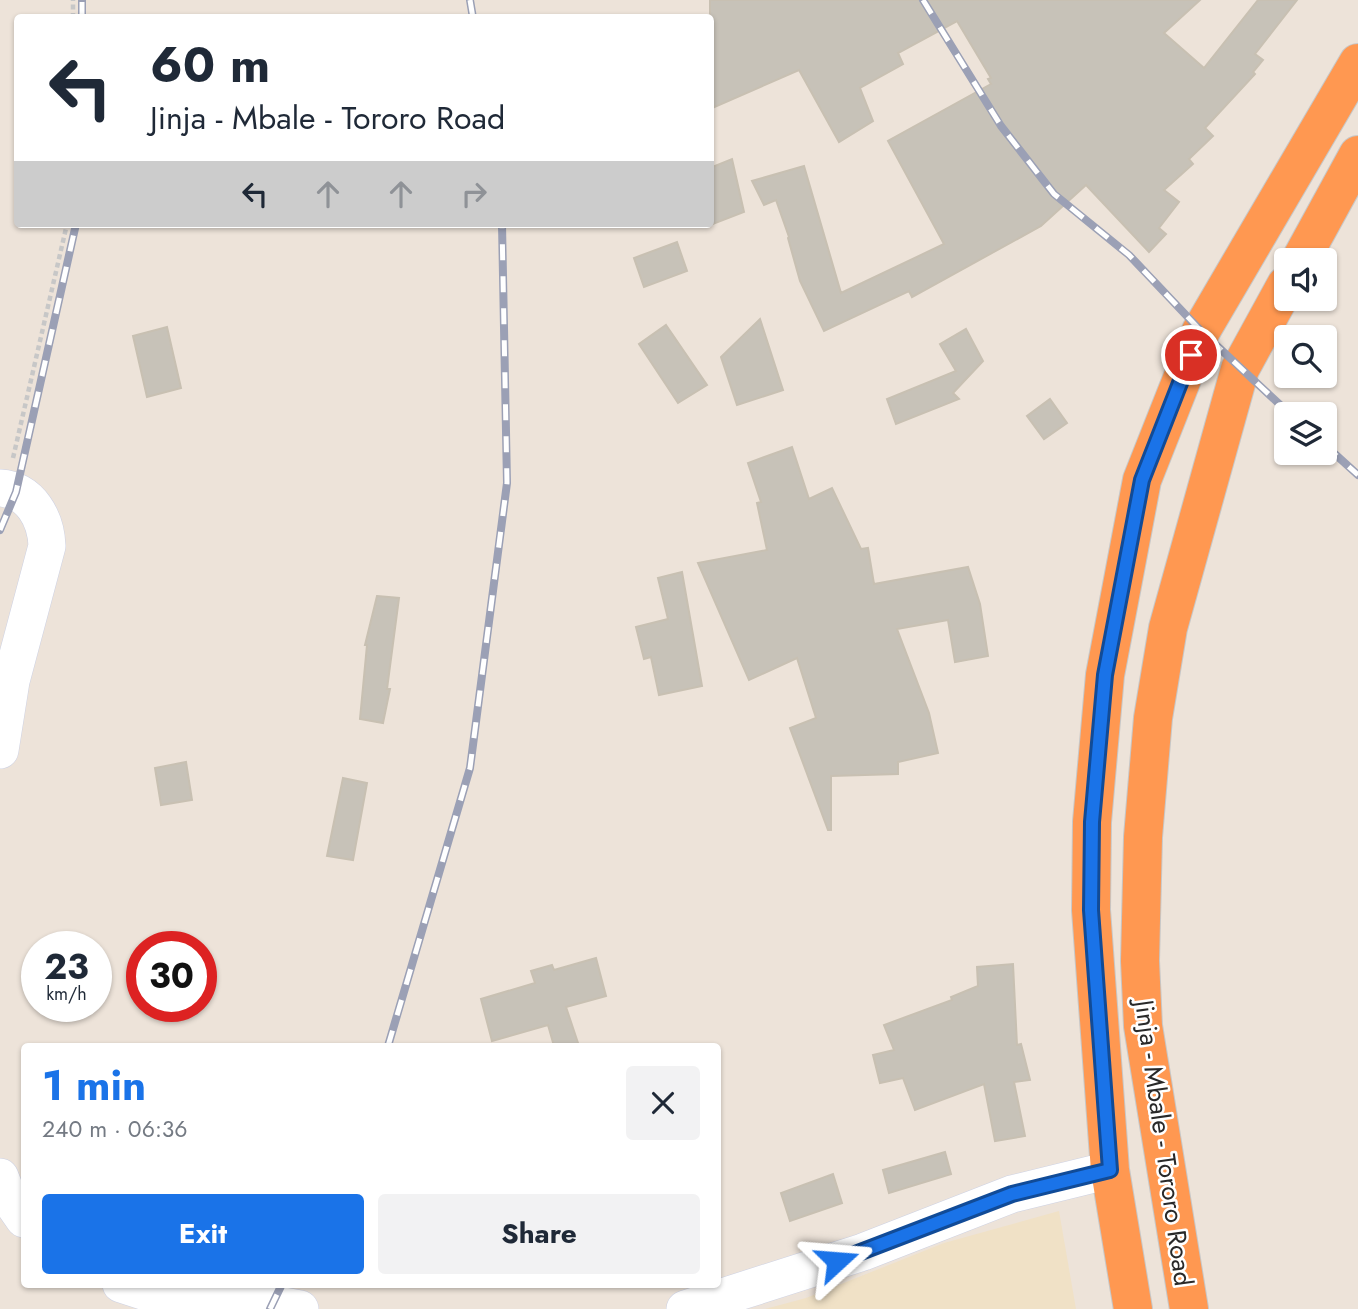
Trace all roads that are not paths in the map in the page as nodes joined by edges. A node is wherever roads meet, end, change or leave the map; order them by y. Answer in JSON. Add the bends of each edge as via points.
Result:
{"nodes":[{"id":1,"x":1358,"y":63,"type":"edge"},
{"id":2,"x":1358,"y":155,"type":"edge"},
{"id":3,"x":1307,"y":248,"type":"edge"},
{"id":4,"x":1274,"y":307,"type":"edge"},
{"id":5,"x":3,"y":489,"type":"edge"},
{"id":6,"x":0,"y":751,"type":"edge"},
{"id":7,"x":1110,"y":1170,"type":"junction"},
{"id":8,"x":0,"y":1177,"type":"edge"},
{"id":9,"x":21,"y":1215,"type":"edge"},
{"id":10,"x":133,"y":1288,"type":"edge"},
{"id":11,"x":300,"y":1309,"type":"edge"},
{"id":12,"x":685,"y":1309,"type":"edge"},
{"id":13,"x":1133,"y":1309,"type":"edge"},
{"id":14,"x":1189,"y":1309,"type":"edge"}],
"edges":[{"from":1,"to":7,"type":"highway","name":"Jinja - Mbale - Tororo Road","via":[[1201,331],[1142,480],[1105,675],[1092,822],[1091,910]]},
{"from":2,"to":3,"type":"highway"},
{"from":4,"to":14,"type":"highway","name":"Jinja - Mbale - Tororo Road","via":[[1240,369],[1168,628],[1153,718],[1143,837],[1143,1026]]},
{"from":5,"to":6,"type":"street","via":[[27,498],[41,516],[47,546],[10,681]]},
{"from":7,"to":12,"type":"street","via":[[1012,1194],[863,1252]]},
{"from":7,"to":13,"type":"highway","name":"Jinja - Mbale - Tororo Road"},
{"from":8,"to":9,"type":"street"},
{"from":10,"to":11,"type":"street","via":[[225,1305],[272,1304]]}]}
